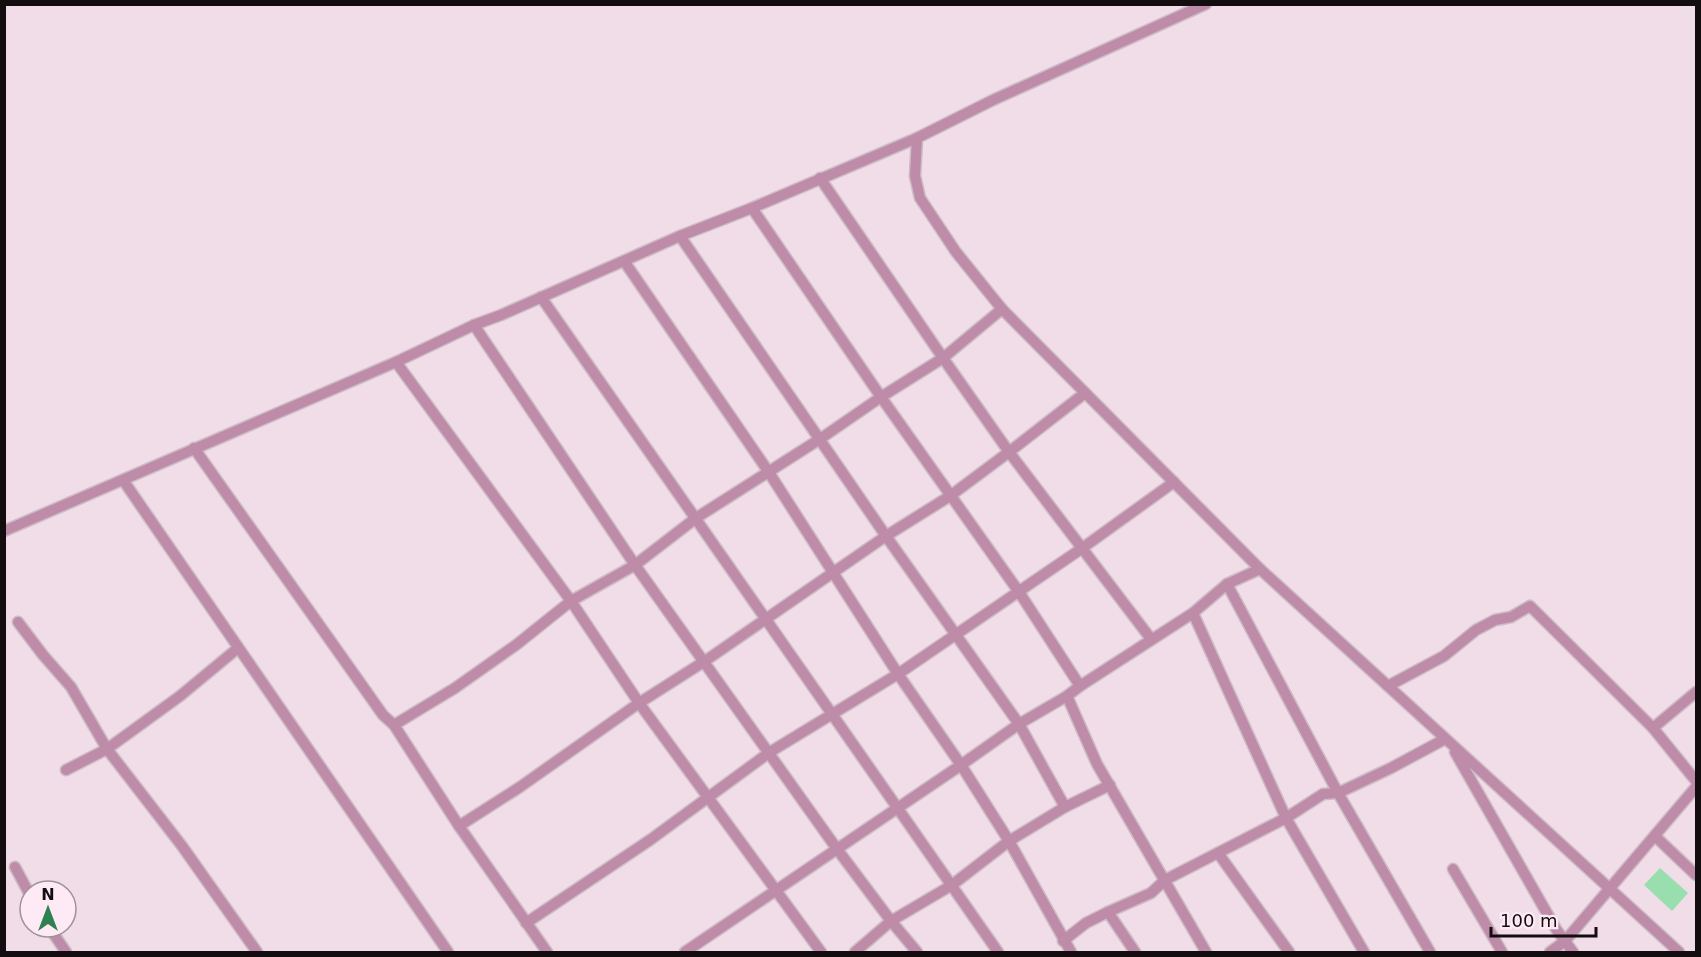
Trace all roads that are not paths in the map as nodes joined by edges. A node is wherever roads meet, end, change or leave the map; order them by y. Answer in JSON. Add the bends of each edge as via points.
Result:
{"nodes":[{"id":1,"x":1206,"y":4,"type":"edge"},
{"id":2,"x":917,"y":138,"type":"junction"},
{"id":3,"x":820,"y":178,"type":"junction"},
{"id":4,"x":752,"y":208,"type":"junction"},
{"id":5,"x":680,"y":236,"type":"junction"},
{"id":6,"x":624,"y":261,"type":"junction"},
{"id":7,"x":541,"y":297,"type":"junction"},
{"id":8,"x":1002,"y":309,"type":"junction"},
{"id":9,"x":474,"y":325,"type":"junction"},
{"id":10,"x":943,"y":358,"type":"junction"},
{"id":11,"x":396,"y":362,"type":"junction"},
{"id":12,"x":1084,"y":393,"type":"junction"},
{"id":13,"x":880,"y":397,"type":"junction"},
{"id":14,"x":820,"y":439,"type":"junction"},
{"id":15,"x":194,"y":448,"type":"junction"},
{"id":16,"x":1010,"y":452,"type":"junction"},
{"id":17,"x":768,"y":471,"type":"junction"},
{"id":18,"x":123,"y":480,"type":"junction"},
{"id":19,"x":1174,"y":482,"type":"junction"},
{"id":20,"x":950,"y":496,"type":"junction"},
{"id":21,"x":696,"y":518,"type":"junction"},
{"id":22,"x":4,"y":531,"type":"edge"},
{"id":23,"x":886,"y":536,"type":"junction"},
{"id":24,"x":1081,"y":549,"type":"junction"},
{"id":25,"x":635,"y":564,"type":"junction"},
{"id":26,"x":1260,"y":569,"type":"junction"},
{"id":27,"x":832,"y":573,"type":"junction"},
{"id":28,"x":1227,"y":584,"type":"junction"},
{"id":29,"x":1018,"y":592,"type":"junction"},
{"id":30,"x":571,"y":601,"type":"junction"},
{"id":31,"x":1193,"y":613,"type":"junction"},
{"id":32,"x":766,"y":618,"type":"junction"},
{"id":33,"x":18,"y":622,"type":"dead end"},
{"id":34,"x":956,"y":635,"type":"junction"},
{"id":35,"x":1151,"y":639,"type":"junction"},
{"id":36,"x":238,"y":648,"type":"junction"},
{"id":37,"x":705,"y":661,"type":"junction"},
{"id":38,"x":898,"y":674,"type":"junction"},
{"id":39,"x":1080,"y":686,"type":"junction"},
{"id":40,"x":1388,"y":686,"type":"junction"},
{"id":41,"x":1696,"y":692,"type":"edge"},
{"id":42,"x":1067,"y":696,"type":"junction"},
{"id":43,"x":639,"y":703,"type":"junction"},
{"id":44,"x":831,"y":713,"type":"junction"},
{"id":45,"x":1018,"y":724,"type":"junction"},
{"id":46,"x":394,"y":725,"type":"junction"},
{"id":47,"x":1653,"y":728,"type":"junction"},
{"id":48,"x":1448,"y":741,"type":"junction"},
{"id":49,"x":107,"y":749,"type":"junction"},
{"id":50,"x":770,"y":752,"type":"junction"},
{"id":51,"x":961,"y":765,"type":"junction"},
{"id":52,"x":66,"y":770,"type":"dead end"},
{"id":53,"x":1696,"y":781,"type":"edge"},
{"id":54,"x":1110,"y":785,"type":"junction"},
{"id":55,"x":1696,"y":788,"type":"edge"},
{"id":56,"x":1338,"y":793,"type":"junction"},
{"id":57,"x":709,"y":798,"type":"junction"},
{"id":58,"x":1065,"y":807,"type":"junction"},
{"id":59,"x":897,"y":809,"type":"junction"},
{"id":60,"x":1286,"y":818,"type":"junction"},
{"id":61,"x":459,"y":826,"type":"junction"},
{"id":62,"x":1656,"y":837,"type":"junction"},
{"id":63,"x":1010,"y":842,"type":"junction"},
{"id":64,"x":837,"y":849,"type":"junction"},
{"id":65,"x":1218,"y":853,"type":"junction"},
{"id":66,"x":15,"y":867,"type":"dead end"},
{"id":67,"x":1453,"y":869,"type":"dead end"},
{"id":68,"x":1696,"y":875,"type":"edge"},
{"id":69,"x":21,"y":879,"type":"edge"},
{"id":70,"x":1165,"y":880,"type":"junction"},
{"id":71,"x":952,"y":885,"type":"junction"},
{"id":72,"x":1610,"y":889,"type":"junction"},
{"id":73,"x":777,"y":890,"type":"junction"},
{"id":74,"x":1108,"y":912,"type":"junction"},
{"id":75,"x":891,"y":921,"type":"junction"},
{"id":76,"x":526,"y":923,"type":"junction"},
{"id":77,"x":57,"y":939,"type":"edge"},
{"id":78,"x":1064,"y":941,"type":"junction"},
{"id":79,"x":1565,"y":941,"type":"junction"},
{"id":80,"x":66,"y":952,"type":"edge"},
{"id":81,"x":257,"y":952,"type":"edge"},
{"id":82,"x":448,"y":952,"type":"edge"},
{"id":83,"x":547,"y":952,"type":"edge"},
{"id":84,"x":685,"y":952,"type":"edge"},
{"id":85,"x":821,"y":952,"type":"edge"},
{"id":86,"x":855,"y":952,"type":"edge"},
{"id":87,"x":917,"y":952,"type":"edge"},
{"id":88,"x":998,"y":952,"type":"edge"},
{"id":89,"x":1071,"y":952,"type":"edge"},
{"id":90,"x":1135,"y":952,"type":"edge"},
{"id":91,"x":1206,"y":952,"type":"edge"},
{"id":92,"x":1289,"y":952,"type":"edge"},
{"id":93,"x":1364,"y":952,"type":"edge"},
{"id":94,"x":1430,"y":952,"type":"edge"},
{"id":95,"x":1502,"y":952,"type":"edge"},
{"id":96,"x":1550,"y":952,"type":"edge"},
{"id":97,"x":1573,"y":952,"type":"edge"},
{"id":98,"x":1679,"y":952,"type":"edge"}],
"edges":[{"from":1,"to":2,"type":"street"},
{"from":2,"to":3,"type":"street"},
{"from":2,"to":8,"type":"street","via":[[915,177],[920,198],[956,252]]},
{"from":3,"to":4,"type":"street"},
{"from":3,"to":10,"type":"street"},
{"from":4,"to":5,"type":"street"},
{"from":4,"to":13,"type":"street"},
{"from":5,"to":6,"type":"street"},
{"from":5,"to":14,"type":"street"},
{"from":6,"to":7,"type":"street"},
{"from":6,"to":17,"type":"street"},
{"from":7,"to":9,"type":"street"},
{"from":7,"to":21,"type":"street"},
{"from":8,"to":10,"type":"street"},
{"from":8,"to":12,"type":"street"},
{"from":9,"to":11,"type":"street"},
{"from":9,"to":25,"type":"street"},
{"from":10,"to":13,"type":"street"},
{"from":10,"to":16,"type":"street"},
{"from":11,"to":15,"type":"street"},
{"from":11,"to":30,"type":"street"},
{"from":12,"to":16,"type":"street"},
{"from":12,"to":19,"type":"street"},
{"from":13,"to":14,"type":"street"},
{"from":13,"to":20,"type":"street"},
{"from":14,"to":17,"type":"street"},
{"from":14,"to":23,"type":"street"},
{"from":15,"to":18,"type":"street"},
{"from":15,"to":46,"type":"street","via":[[383,715]]},
{"from":16,"to":20,"type":"street"},
{"from":16,"to":24,"type":"street"},
{"from":17,"to":21,"type":"street"},
{"from":17,"to":27,"type":"street"},
{"from":18,"to":22,"type":"street"},
{"from":18,"to":36,"type":"street"},
{"from":19,"to":24,"type":"street"},
{"from":19,"to":26,"type":"street"},
{"from":20,"to":23,"type":"street"},
{"from":20,"to":29,"type":"street"},
{"from":21,"to":25,"type":"street"},
{"from":21,"to":32,"type":"street"},
{"from":23,"to":27,"type":"street"},
{"from":23,"to":34,"type":"street"},
{"from":24,"to":29,"type":"street"},
{"from":24,"to":35,"type":"street"},
{"from":25,"to":30,"type":"street"},
{"from":25,"to":37,"type":"street"},
{"from":26,"to":28,"type":"street"},
{"from":26,"to":40,"type":"street"},
{"from":27,"to":32,"type":"street"},
{"from":27,"to":38,"type":"street"},
{"from":28,"to":31,"type":"street"},
{"from":28,"to":56,"type":"street"},
{"from":29,"to":34,"type":"street"},
{"from":29,"to":39,"type":"street"},
{"from":30,"to":43,"type":"street"},
{"from":30,"to":46,"type":"street","via":[[455,688]]},
{"from":31,"to":35,"type":"street"},
{"from":31,"to":60,"type":"street"},
{"from":32,"to":37,"type":"street"},
{"from":32,"to":44,"type":"street"},
{"from":33,"to":49,"type":"street","via":[[71,687]]},
{"from":34,"to":38,"type":"street"},
{"from":34,"to":45,"type":"street"},
{"from":35,"to":39,"type":"street"},
{"from":36,"to":49,"type":"street"},
{"from":36,"to":82,"type":"street"},
{"from":37,"to":43,"type":"street"},
{"from":37,"to":50,"type":"street"},
{"from":38,"to":44,"type":"street"},
{"from":38,"to":51,"type":"street"},
{"from":39,"to":42,"type":"street"},
{"from":40,"to":47,"type":"street","via":[[1444,656],[1476,630],[1530,606]]},
{"from":40,"to":48,"type":"street"},
{"from":41,"to":47,"type":"street"},
{"from":42,"to":45,"type":"street"},
{"from":42,"to":54,"type":"street"},
{"from":43,"to":57,"type":"street"},
{"from":43,"to":61,"type":"street"},
{"from":44,"to":50,"type":"street"},
{"from":44,"to":59,"type":"street"},
{"from":45,"to":51,"type":"street"},
{"from":45,"to":58,"type":"street"},
{"from":46,"to":61,"type":"street"},
{"from":47,"to":53,"type":"street"},
{"from":48,"to":56,"type":"street"},
{"from":48,"to":72,"type":"street"},
{"from":48,"to":79,"type":"street"},
{"from":49,"to":52,"type":"street"},
{"from":49,"to":81,"type":"street"},
{"from":50,"to":57,"type":"street"},
{"from":50,"to":64,"type":"street"},
{"from":51,"to":59,"type":"street"},
{"from":51,"to":63,"type":"street"},
{"from":54,"to":58,"type":"street"},
{"from":54,"to":70,"type":"street"},
{"from":55,"to":62,"type":"street"},
{"from":56,"to":60,"type":"street","via":[[1323,794]]},
{"from":56,"to":94,"type":"street"},
{"from":57,"to":73,"type":"street"},
{"from":57,"to":76,"type":"street"},
{"from":58,"to":63,"type":"street"},
{"from":59,"to":64,"type":"street"},
{"from":59,"to":71,"type":"street"},
{"from":60,"to":65,"type":"street"},
{"from":60,"to":93,"type":"street"},
{"from":61,"to":76,"type":"street"},
{"from":62,"to":68,"type":"street"},
{"from":62,"to":72,"type":"street"},
{"from":63,"to":71,"type":"street"},
{"from":63,"to":78,"type":"street"},
{"from":64,"to":73,"type":"street"},
{"from":64,"to":75,"type":"street"},
{"from":65,"to":70,"type":"street"},
{"from":65,"to":92,"type":"street"},
{"from":66,"to":69,"type":"street"},
{"from":67,"to":95,"type":"street"},
{"from":70,"to":74,"type":"street","via":[[1151,893]]},
{"from":70,"to":91,"type":"street"},
{"from":71,"to":75,"type":"street"},
{"from":71,"to":88,"type":"street"},
{"from":72,"to":79,"type":"street"},
{"from":72,"to":98,"type":"street"},
{"from":73,"to":84,"type":"street"},
{"from":73,"to":85,"type":"street"},
{"from":74,"to":78,"type":"street"},
{"from":74,"to":90,"type":"street"},
{"from":75,"to":86,"type":"street"},
{"from":75,"to":87,"type":"street"},
{"from":76,"to":83,"type":"street"},
{"from":77,"to":80,"type":"street"},
{"from":78,"to":89,"type":"street"},
{"from":79,"to":96,"type":"street"},
{"from":79,"to":97,"type":"street"}]}
